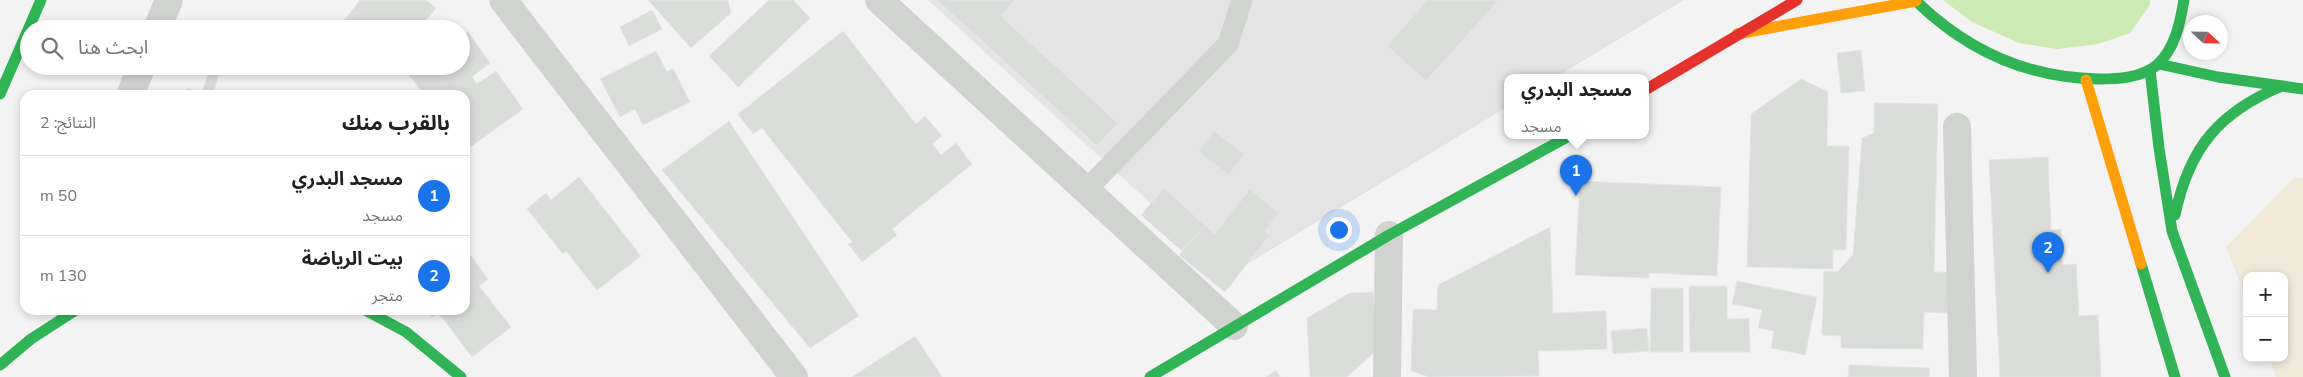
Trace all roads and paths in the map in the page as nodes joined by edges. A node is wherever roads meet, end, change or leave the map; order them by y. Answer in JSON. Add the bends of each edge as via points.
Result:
{"nodes":[{"id":1,"x":41,"y":0,"type":"edge"},
{"id":2,"x":169,"y":0,"type":"edge"},
{"id":3,"x":503,"y":0,"type":"edge"},
{"id":4,"x":879,"y":0,"type":"edge"},
{"id":5,"x":1242,"y":0,"type":"edge"},
{"id":6,"x":1797,"y":0,"type":"edge"},
{"id":7,"x":1915,"y":0,"type":"edge"},
{"id":8,"x":2184,"y":0,"type":"edge"},
{"id":9,"x":32,"y":20,"type":"edge"},
{"id":10,"x":161,"y":20,"type":"edge"},
{"id":11,"x":1737,"y":34,"type":"junction"},
{"id":12,"x":20,"y":48,"type":"edge"},
{"id":13,"x":2154,"y":67,"type":"junction"},
{"id":14,"x":138,"y":75,"type":"edge"},
{"id":15,"x":2086,"y":80,"type":"junction"},
{"id":16,"x":2282,"y":86,"type":"junction"},
{"id":17,"x":1649,"y":88,"type":"edge"},
{"id":18,"x":2303,"y":88,"type":"edge"},
{"id":19,"x":132,"y":90,"type":"edge"},
{"id":20,"x":0,"y":94,"type":"edge"},
{"id":21,"x":1956,"y":127,"type":"dead end"},
{"id":22,"x":1563,"y":139,"type":"edge"},
{"id":23,"x":1086,"y":190,"type":"junction"},
{"id":24,"x":2172,"y":232,"type":"junction"},
{"id":25,"x":1389,"y":235,"type":"junction"},
{"id":26,"x":68,"y":315,"type":"edge"},
{"id":27,"x":374,"y":315,"type":"edge"},
{"id":28,"x":1234,"y":326,"type":"junction"},
{"id":29,"x":0,"y":365,"type":"edge"},
{"id":30,"x":461,"y":377,"type":"edge"},
{"id":31,"x":794,"y":377,"type":"edge"},
{"id":32,"x":1150,"y":377,"type":"edge"},
{"id":33,"x":1387,"y":377,"type":"edge"},
{"id":34,"x":1963,"y":377,"type":"edge"},
{"id":35,"x":2175,"y":377,"type":"edge"},
{"id":36,"x":2225,"y":377,"type":"edge"}],
"edges":[{"from":1,"to":9,"type":"main road"},
{"from":2,"to":10,"type":"street"},
{"from":3,"to":31,"type":"street"},
{"from":4,"to":23,"type":"street"},
{"from":5,"to":23,"type":"lane","via":[[1228,44]]},
{"from":6,"to":11,"type":"main road"},
{"from":7,"to":11,"type":"main road"},
{"from":7,"to":15,"type":"main road","via":[[1955,35],[1989,55],[2036,72]]},
{"from":8,"to":13,"type":"main road","via":[[2178,34]]},
{"from":11,"to":17,"type":"main road"},
{"from":12,"to":20,"type":"main road"},
{"from":13,"to":15,"type":"main road","via":[[2125,78]]},
{"from":13,"to":16,"type":"main road"},
{"from":13,"to":24,"type":"main road","via":[[2159,148]]},
{"from":14,"to":19,"type":"street"},
{"from":15,"to":35,"type":"main road"},
{"from":16,"to":18,"type":"main road"},
{"from":16,"to":24,"type":"main road","via":[[2247,102],[2216,126],[2192,158],[2178,194]]},
{"from":21,"to":34,"type":"street"},
{"from":22,"to":25,"type":"main road"},
{"from":23,"to":28,"type":"street"},
{"from":24,"to":36,"type":"main road"},
{"from":25,"to":28,"type":"main road"},
{"from":25,"to":33,"type":"street"},
{"from":26,"to":29,"type":"main road","via":[[31,339]]},
{"from":27,"to":30,"type":"main road","via":[[406,332]]},
{"from":28,"to":32,"type":"main road"}]}
